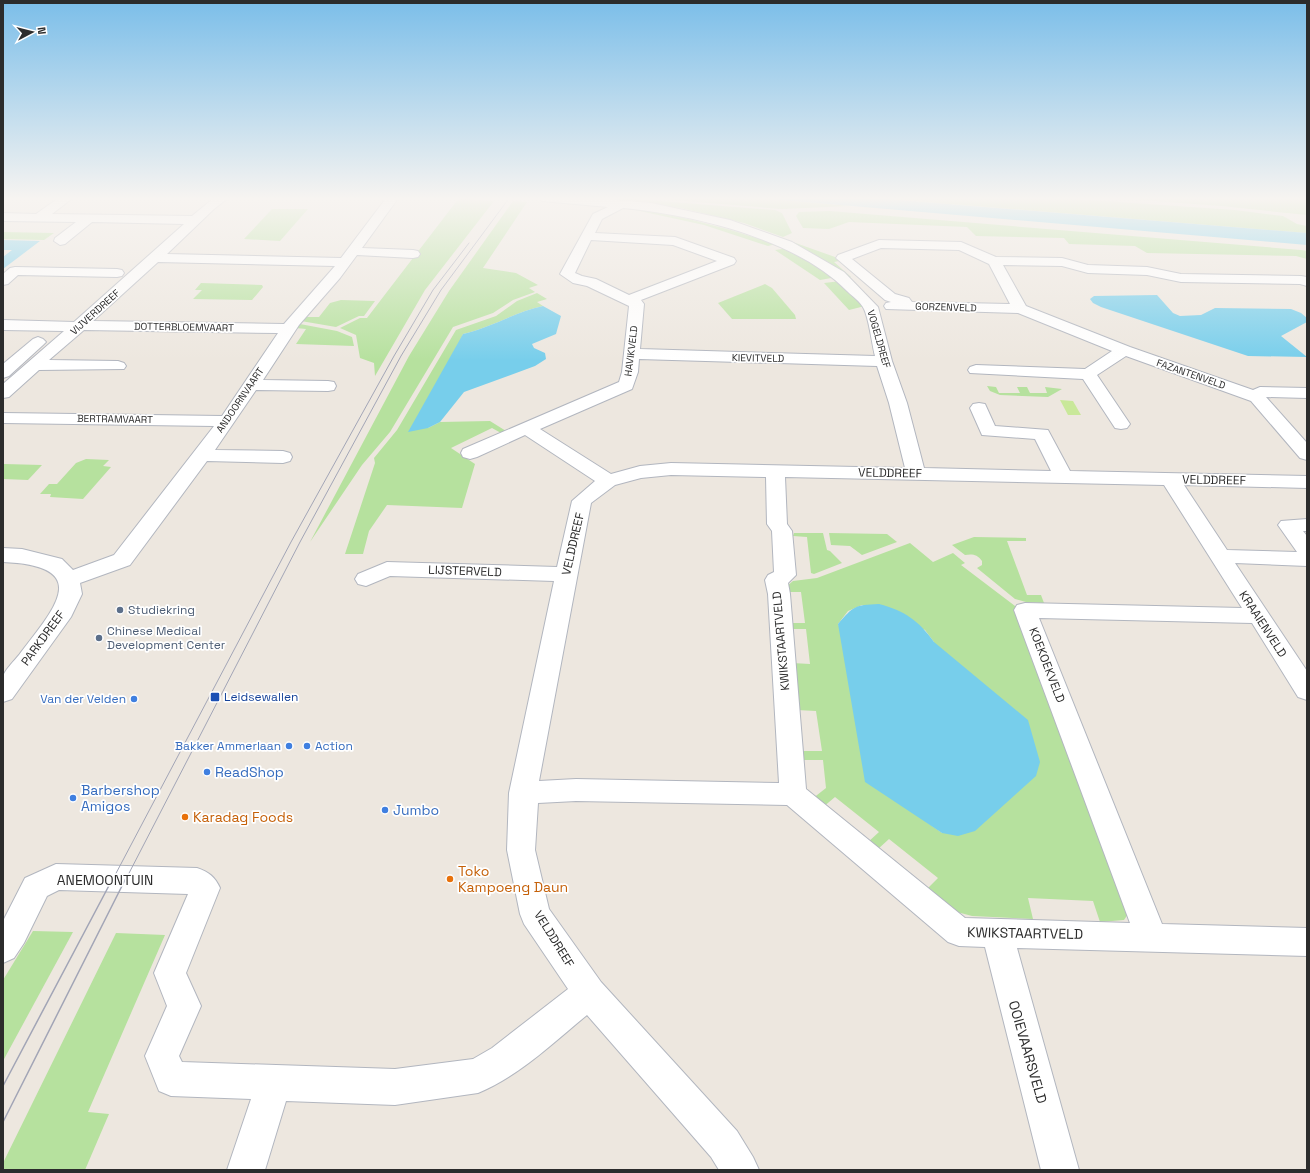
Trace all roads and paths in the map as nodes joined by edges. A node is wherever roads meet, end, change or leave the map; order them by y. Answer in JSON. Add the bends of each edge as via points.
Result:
{"nodes":[{"id":1,"x":162,"y":252,"type":"edge"},
{"id":2,"x":352,"y":252,"type":"edge"},
{"id":3,"x":579,"y":252,"type":"edge"},
{"id":4,"x":704,"y":252,"type":"edge"},
{"id":5,"x":799,"y":252,"type":"edge"},
{"id":6,"x":859,"y":252,"type":"edge"},
{"id":7,"x":974,"y":252,"type":"edge"},
{"id":8,"x":413,"y":254,"type":"dead end"},
{"id":9,"x":349,"y":256,"type":"junction"},
{"id":10,"x":155,"y":258,"type":"junction"},
{"id":11,"x":994,"y":261,"type":"junction"},
{"id":12,"x":3,"y":281,"type":"edge"},
{"id":13,"x":1307,"y":282,"type":"edge"},
{"id":14,"x":629,"y":300,"type":"junction"},
{"id":15,"x":906,"y":306,"type":"junction"},
{"id":16,"x":872,"y":308,"type":"junction"},
{"id":17,"x":1020,"y":310,"type":"junction"},
{"id":18,"x":3,"y":325,"type":"edge"},
{"id":19,"x":56,"y":326,"type":"junction"},
{"id":20,"x":79,"y":326,"type":"junction"},
{"id":21,"x":288,"y":329,"type":"junction"},
{"id":22,"x":1124,"y":350,"type":"junction"},
{"id":23,"x":632,"y":354,"type":"junction"},
{"id":24,"x":884,"y":361,"type":"junction"},
{"id":25,"x":35,"y":365,"type":"junction"},
{"id":26,"x":118,"y":366,"type":"dead end"},
{"id":27,"x":976,"y":370,"type":"dead end"},
{"id":28,"x":3,"y":373,"type":"edge"},
{"id":29,"x":1088,"y":374,"type":"junction"},
{"id":30,"x":251,"y":385,"type":"junction"},
{"id":31,"x":328,"y":386,"type":"dead end"},
{"id":32,"x":3,"y":393,"type":"edge"},
{"id":33,"x":1307,"y":393,"type":"edge"},
{"id":34,"x":1257,"y":397,"type":"junction"},
{"id":35,"x":979,"y":408,"type":"dead end"},
{"id":36,"x":3,"y":418,"type":"edge"},
{"id":37,"x":227,"y":421,"type":"junction"},
{"id":38,"x":1122,"y":424,"type":"dead end"},
{"id":39,"x":526,"y":428,"type":"junction"},
{"id":40,"x":470,"y":453,"type":"dead end"},
{"id":41,"x":1307,"y":454,"type":"edge"},
{"id":42,"x":202,"y":455,"type":"junction"},
{"id":43,"x":283,"y":456,"type":"dead end"},
{"id":44,"x":775,"y":471,"type":"junction"},
{"id":45,"x":916,"y":474,"type":"junction"},
{"id":46,"x":1063,"y":477,"type":"junction"},
{"id":47,"x":1171,"y":480,"type":"junction"},
{"id":48,"x":608,"y":481,"type":"junction"},
{"id":49,"x":1307,"y":482,"type":"edge"},
{"id":50,"x":1307,"y":525,"type":"edge"},
{"id":51,"x":1307,"y":551,"type":"edge"},
{"id":52,"x":3,"y":555,"type":"edge"},
{"id":53,"x":1221,"y":556,"type":"junction"},
{"id":54,"x":1307,"y":559,"type":"edge"},
{"id":55,"x":566,"y":574,"type":"junction"},
{"id":56,"x":70,"y":579,"type":"junction"},
{"id":57,"x":366,"y":579,"type":"dead end"},
{"id":58,"x":1258,"y":616,"type":"junction"},
{"id":59,"x":1307,"y":691,"type":"edge"},
{"id":60,"x":3,"y":693,"type":"edge"},
{"id":61,"x":523,"y":793,"type":"junction"},
{"id":62,"x":793,"y":794,"type":"junction"},
{"id":63,"x":997,"y":933,"type":"junction"},
{"id":64,"x":1151,"y":936,"type":"junction"},
{"id":65,"x":1307,"y":942,"type":"edge"},
{"id":66,"x":3,"y":948,"type":"edge"},
{"id":67,"x":589,"y":993,"type":"junction"},
{"id":68,"x":274,"y":1082,"type":"junction"},
{"id":69,"x":246,"y":1170,"type":"edge"},
{"id":70,"x":740,"y":1170,"type":"edge"},
{"id":71,"x":1060,"y":1170,"type":"edge"}],
"edges":[{"from":1,"to":10,"type":"street","name":"VIJVERDREEF"},
{"from":2,"to":9,"type":"street","name":"ANDOORNVAART"},
{"from":3,"to":14,"type":"street","via":[[567,274]]},
{"from":4,"to":14,"type":"street","via":[[729,261]]},
{"from":5,"to":16,"type":"street","name":"VOGELDREEF","via":[[839,274]]},
{"from":6,"to":15,"type":"street","via":[[843,258],[890,297],[904,301]]},
{"from":7,"to":11,"type":"street"},
{"from":8,"to":9,"type":"street"},
{"from":9,"to":10,"type":"street"},
{"from":9,"to":21,"type":"street","name":"ANDOORNVAART"},
{"from":10,"to":20,"type":"street","name":"VIJVERDREEF"},
{"from":11,"to":13,"type":"street","via":[[1062,262],[1088,269],[1147,271],[1181,278]]},
{"from":11,"to":17,"type":"street"},
{"from":12,"to":19,"type":"street","via":[[15,271],[117,273]]},
{"from":14,"to":23,"type":"street","name":"HAVIKVELD","via":[[637,304]]},
{"from":15,"to":16,"type":"street","name":"GORZENVELD"},
{"from":15,"to":17,"type":"street","name":"GORZENVELD"},
{"from":16,"to":24,"type":"street","name":"VOGELDREEF"},
{"from":17,"to":22,"type":"street","name":"FAZANTENVELD"},
{"from":18,"to":19,"type":"street","name":"DOTTERBLOEMVAART"},
{"from":19,"to":20,"type":"street","name":"DOTTERBLOEMVAART"},
{"from":19,"to":28,"type":"street"},
{"from":20,"to":21,"type":"street","name":"DOTTERBLOEMVAART"},
{"from":20,"to":25,"type":"street","name":"VIJVERDREEF"},
{"from":21,"to":30,"type":"street","name":"ANDOORNVAART"},
{"from":22,"to":29,"type":"street"},
{"from":22,"to":34,"type":"street","name":"FAZANTENVELD"},
{"from":23,"to":24,"type":"street","name":"KIEVITVELD"},
{"from":23,"to":39,"type":"street","name":"HAVIKVELD","via":[[626,385]]},
{"from":24,"to":45,"type":"street","name":"VOGELDREEF","via":[[898,403]]},
{"from":25,"to":26,"type":"street"},
{"from":25,"to":32,"type":"street","name":"VIJVERDREEF"},
{"from":27,"to":29,"type":"street"},
{"from":29,"to":38,"type":"street"},
{"from":30,"to":31,"type":"street"},
{"from":30,"to":37,"type":"street","name":"ANDOORNVAART"},
{"from":33,"to":34,"type":"street","via":[[1260,392]]},
{"from":34,"to":41,"type":"street"},
{"from":35,"to":46,"type":"street","via":[[988,431],[1042,434]]},
{"from":36,"to":37,"type":"street","name":"BERTRAMVAART"},
{"from":37,"to":42,"type":"street","name":"ANDOORNVAART"},
{"from":39,"to":40,"type":"street"},
{"from":39,"to":48,"type":"street"},
{"from":42,"to":43,"type":"street"},
{"from":42,"to":56,"type":"street","name":"ANDOORNVAART","via":[[122,560]]},
{"from":44,"to":45,"type":"street","name":"VELDDREEF"},
{"from":44,"to":48,"type":"street","name":"VELDDREEF","via":[[671,469],[640,472]]},
{"from":44,"to":62,"type":"street","name":"KWIKSTAARTVELD","via":[[777,524],[782,531],[785,575],[776,580]]},
{"from":45,"to":46,"type":"street","name":"VELDDREEF"},
{"from":46,"to":47,"type":"street","name":"VELDDREEF"},
{"from":47,"to":49,"type":"street","name":"VELDDREEF"},
{"from":47,"to":53,"type":"street","name":"KRAAIENVELD"},
{"from":48,"to":55,"type":"street","name":"VELDDREEF","via":[[582,501]]},
{"from":50,"to":51,"type":"street","via":[[1288,525]]},
{"from":52,"to":56,"type":"street","via":[[22,556],[54,564]]},
{"from":53,"to":54,"type":"street"},
{"from":53,"to":58,"type":"street","name":"KRAAIENVELD"},
{"from":55,"to":57,"type":"street","name":"LIJSTERVELD","via":[[387,569]]},
{"from":55,"to":61,"type":"street","name":"VELDDREEF"},
{"from":56,"to":60,"type":"street","name":"PARKDREEF","via":[[71,594],[60,617]]},
{"from":58,"to":59,"type":"street","name":"KRAAIENVELD"},
{"from":58,"to":64,"type":"street","name":"KOEKOEKVELD","via":[[1026,610]]},
{"from":61,"to":62,"type":"street","via":[[576,790]]},
{"from":61,"to":67,"type":"street","name":"VELDDREEF","via":[[521,850],[535,914]]},
{"from":62,"to":63,"type":"street","name":"KWIKSTAARTVELD","via":[[959,932]]},
{"from":63,"to":64,"type":"street","name":"KWIKSTAARTVELD"},
{"from":63,"to":71,"type":"street","name":"OOIEVAARSVELD"},
{"from":64,"to":65,"type":"street","name":"KWIKSTAARTVELD"},
{"from":66,"to":68,"type":"street","name":"ANEMOONTUIN","via":[[36,887],[56,877],[197,880],[205,888],[170,973],[184,1006],[162,1056],[171,1079]]},
{"from":67,"to":68,"type":"street","via":[[504,1060],[478,1076],[395,1087]]},
{"from":67,"to":70,"type":"street","name":"VELDDREEF","via":[[724,1144]]},
{"from":68,"to":69,"type":"street"}]}
